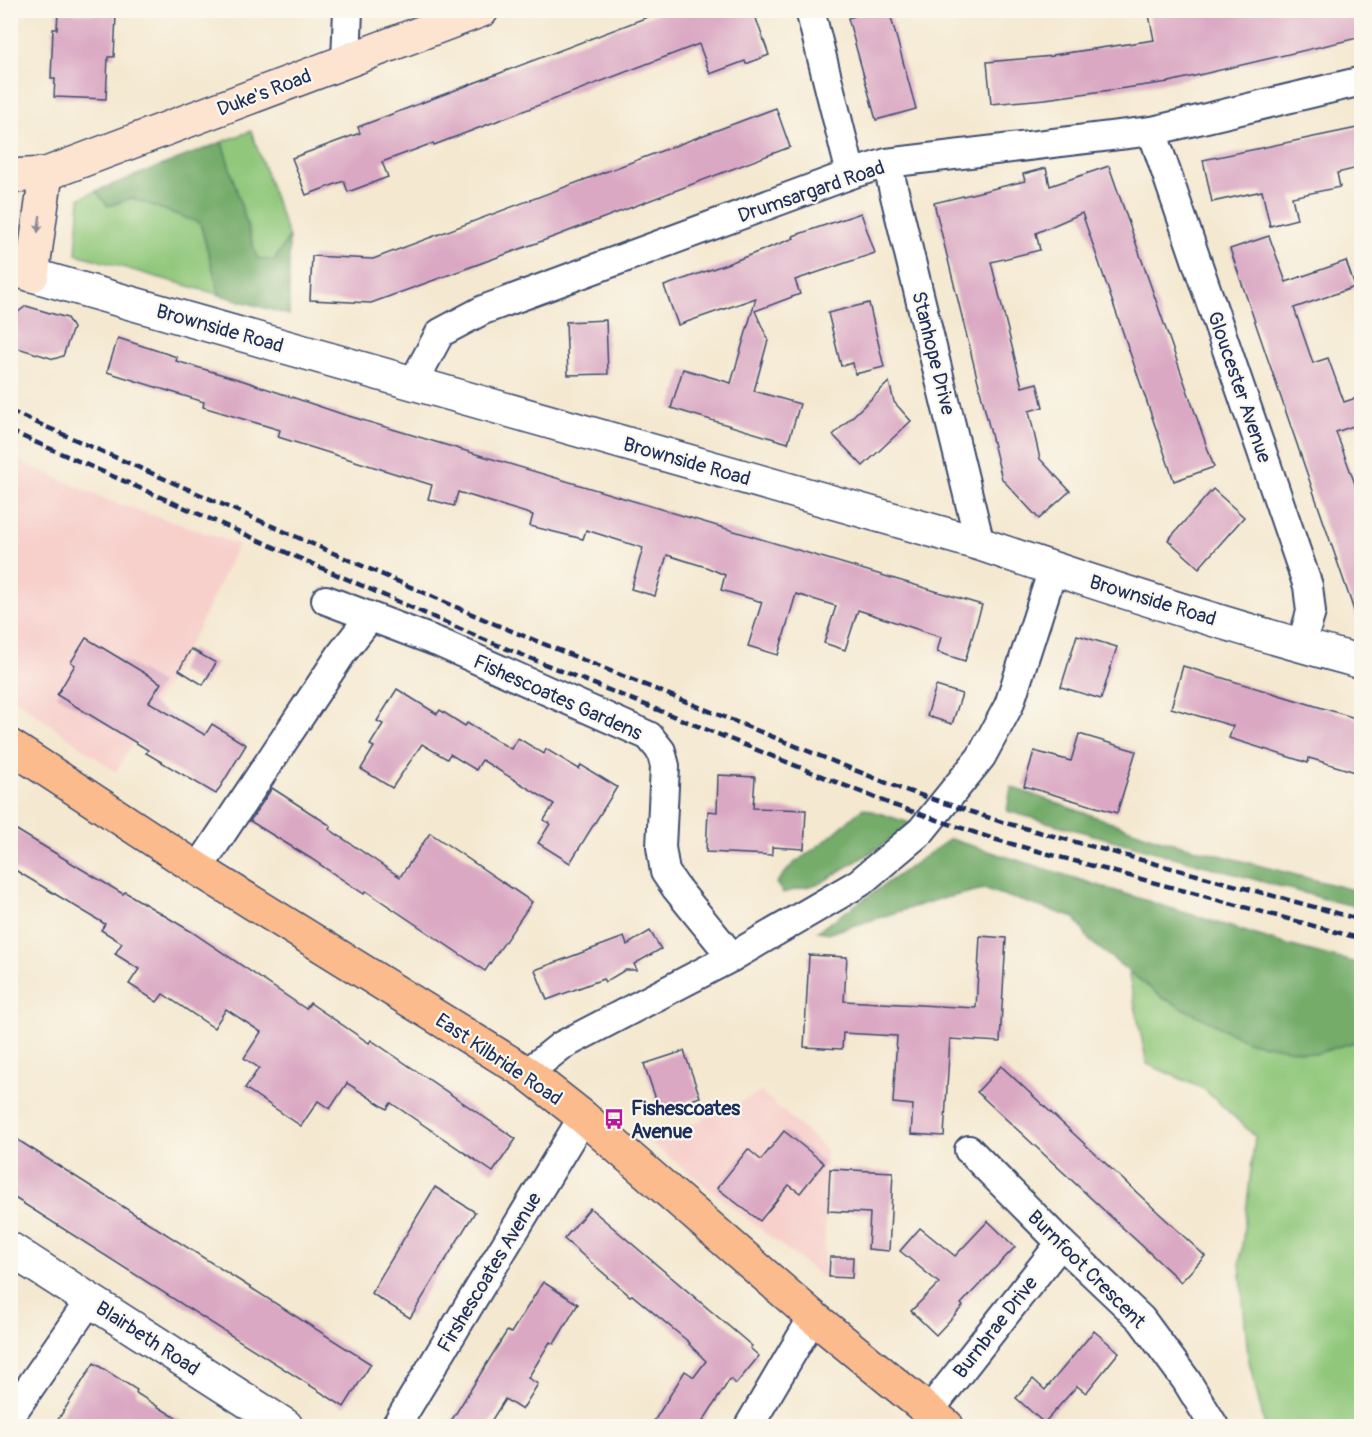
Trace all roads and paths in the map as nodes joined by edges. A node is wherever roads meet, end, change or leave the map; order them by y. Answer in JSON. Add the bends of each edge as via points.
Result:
{"nodes":[{"id":1,"x":348,"y":10,"type":"edge"},
{"id":2,"x":482,"y":10,"type":"edge"},
{"id":3,"x":810,"y":10,"type":"edge"},
{"id":4,"x":346,"y":61,"type":"junction"},
{"id":5,"x":1362,"y":81,"type":"edge"},
{"id":6,"x":1152,"y":131,"type":"junction"},
{"id":7,"x":887,"y":163,"type":"junction"},
{"id":8,"x":46,"y":174,"type":"junction"},
{"id":9,"x":851,"y":174,"type":"junction"},
{"id":10,"x":10,"y":176,"type":"edge"},
{"id":11,"x":21,"y":271,"type":"edge"},
{"id":12,"x":413,"y":383,"type":"junction"},
{"id":13,"x":980,"y":544,"type":"junction"},
{"id":14,"x":1053,"y":569,"type":"junction"},
{"id":15,"x":326,"y":600,"type":"dead end"},
{"id":16,"x":370,"y":617,"type":"junction"},
{"id":17,"x":1301,"y":646,"type":"junction"},
{"id":18,"x":1362,"y":662,"type":"edge"},
{"id":19,"x":10,"y":746,"type":"edge"},
{"id":20,"x":198,"y":869,"type":"junction"},
{"id":21,"x":732,"y":957,"type":"junction"},
{"id":22,"x":527,"y":1073,"type":"junction"},
{"id":23,"x":583,"y":1117,"type":"junction"},
{"id":24,"x":969,"y":1150,"type":"dead end"},
{"id":25,"x":1061,"y":1243,"type":"junction"},
{"id":26,"x":10,"y":1249,"type":"edge"},
{"id":27,"x":90,"y":1300,"type":"junction"},
{"id":28,"x":813,"y":1317,"type":"junction"},
{"id":29,"x":10,"y":1416,"type":"edge"},
{"id":30,"x":938,"y":1419,"type":"edge"},
{"id":31,"x":286,"y":1426,"type":"edge"},
{"id":32,"x":396,"y":1426,"type":"edge"},
{"id":33,"x":749,"y":1426,"type":"edge"},
{"id":34,"x":1214,"y":1426,"type":"edge"}],
"edges":[{"from":1,"to":4,"type":"street"},
{"from":2,"to":4,"type":"main road","name":"Duke's Road"},
{"from":3,"to":9,"type":"street"},
{"from":4,"to":8,"type":"main road","name":"Duke's Road"},
{"from":5,"to":6,"type":"street","name":"Drumsargard Road"},
{"from":6,"to":7,"type":"street","name":"Drumsargard Road"},
{"from":6,"to":17,"type":"street","name":"Gloucester Avenue","via":[[1308,586],[1311,612]]},
{"from":7,"to":9,"type":"street","name":"Drumsargard Road"},
{"from":7,"to":13,"type":"street","name":"Stanhope Drive"},
{"from":8,"to":10,"type":"main road","name":"Duke's Road"},
{"from":8,"to":11,"type":"main road","one_way":true},
{"from":9,"to":12,"type":"street","name":"Drumsargard Road","via":[[483,310],[440,333]]},
{"from":11,"to":12,"type":"street","name":"Brownside Road"},
{"from":12,"to":13,"type":"street","name":"Brownside Road"},
{"from":13,"to":14,"type":"street","name":"Brownside Road"},
{"from":14,"to":17,"type":"street","name":"Brownside Road"},
{"from":14,"to":21,"type":"street","via":[[1009,705],[981,757],[921,831],[859,883]]},
{"from":15,"to":16,"type":"street","name":"Fishescoates Gardens"},
{"from":16,"to":20,"type":"street"},
{"from":16,"to":21,"type":"street","name":"Fishescoates Gardens","via":[[649,736],[661,751],[665,766],[661,847],[665,872]]},
{"from":17,"to":18,"type":"street","name":"Brownside Road"},
{"from":19,"to":20,"type":"main road","name":"East Kilbride Road"},
{"from":20,"to":22,"type":"main road","name":"East Kilbride Road"},
{"from":21,"to":22,"type":"street","via":[[561,1046]]},
{"from":22,"to":23,"type":"main road","name":"East Kilbride Road"},
{"from":23,"to":28,"type":"main road","name":"East Kilbride Road"},
{"from":23,"to":32,"type":"street","name":"Firshescoates Avenue"},
{"from":24,"to":25,"type":"street","name":"Burnfoot Crescent"},
{"from":25,"to":30,"type":"street","name":"Burnbrae Drive"},
{"from":25,"to":34,"type":"street","name":"Burnfoot Crescent","via":[[1141,1319]]},
{"from":26,"to":27,"type":"street","name":"Blairbeth Road"},
{"from":27,"to":29,"type":"street"},
{"from":27,"to":31,"type":"street","name":"Blairbeth Road"},
{"from":28,"to":30,"type":"main road","name":"East Kilbride Road"},
{"from":28,"to":33,"type":"street"}]}
